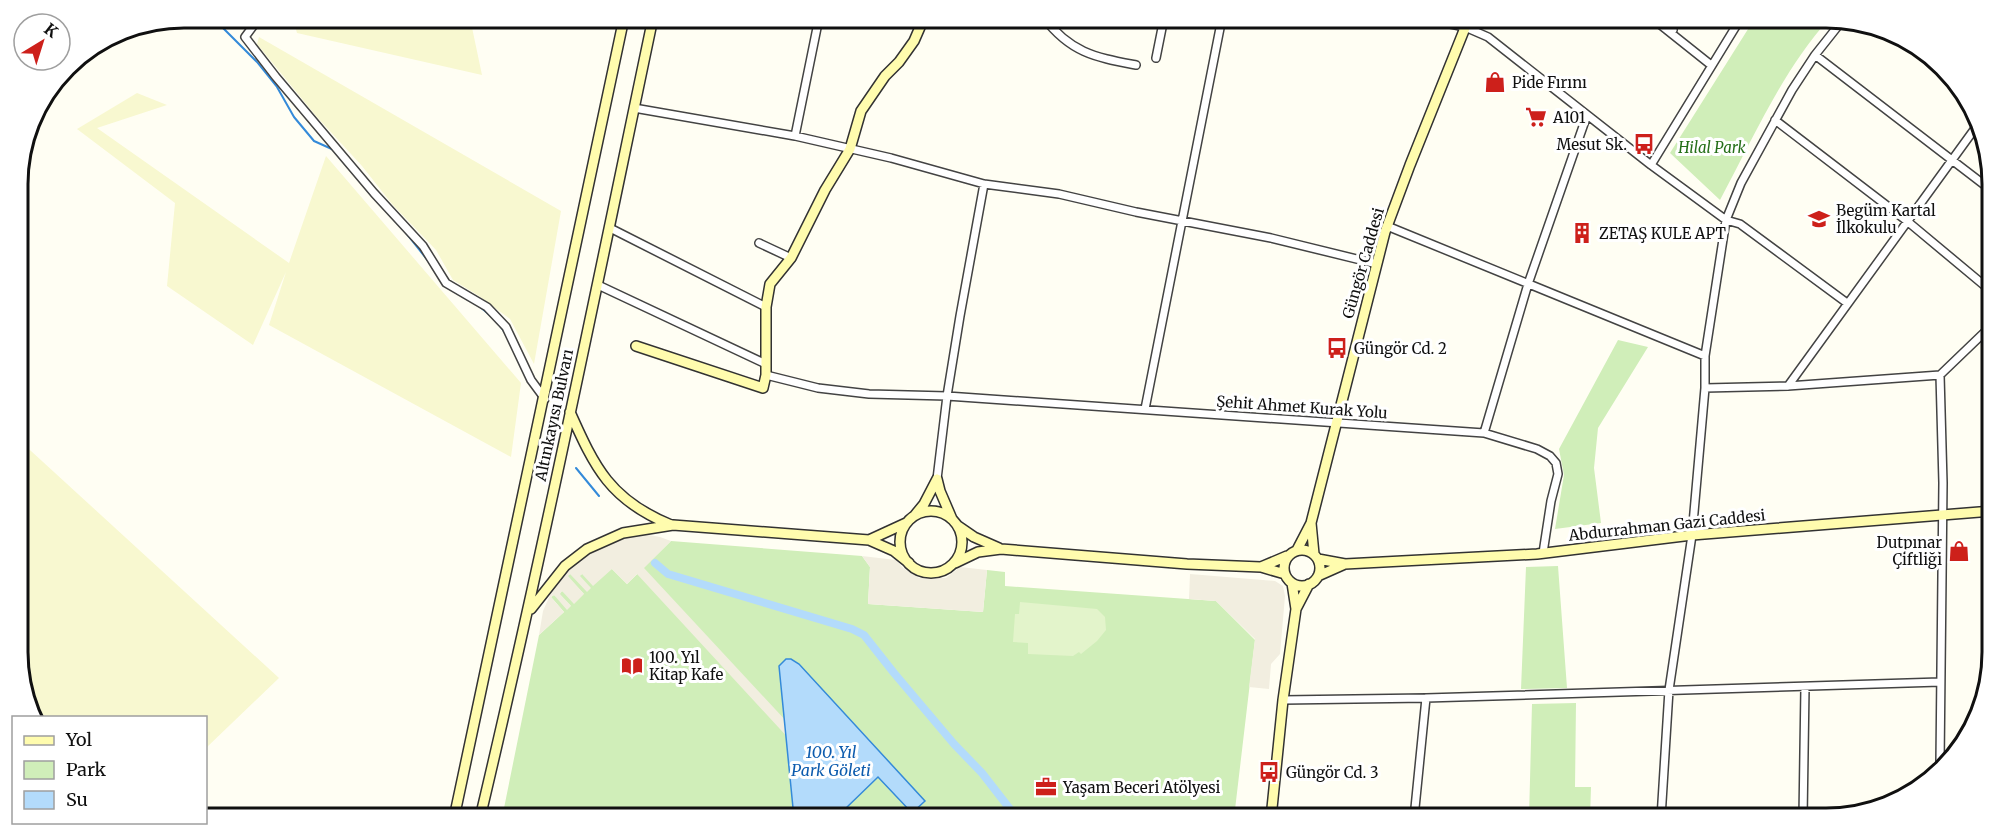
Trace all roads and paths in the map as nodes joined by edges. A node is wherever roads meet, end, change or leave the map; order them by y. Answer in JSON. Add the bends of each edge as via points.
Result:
{"nodes":[{"id":1,"x":252,"y":28,"type":"edge"},
{"id":2,"x":622,"y":28,"type":"edge"},
{"id":3,"x":651,"y":28,"type":"edge"},
{"id":4,"x":817,"y":28,"type":"edge"},
{"id":5,"x":920,"y":28,"type":"edge"},
{"id":6,"x":1053,"y":28,"type":"edge"},
{"id":7,"x":1162,"y":28,"type":"edge"},
{"id":8,"x":1220,"y":28,"type":"edge"},
{"id":9,"x":1465,"y":28,"type":"edge"},
{"id":10,"x":1475,"y":28,"type":"edge"},
{"id":11,"x":1664,"y":28,"type":"edge"},
{"id":12,"x":1670,"y":28,"type":"edge"},
{"id":13,"x":1735,"y":28,"type":"edge"},
{"id":14,"x":1836,"y":29,"type":"edge"},
{"id":15,"x":1678,"y":39,"type":"junction"},
{"id":16,"x":1815,"y":55,"type":"junction"},
{"id":17,"x":1156,"y":58,"type":"dead end"},
{"id":18,"x":1136,"y":65,"type":"dead end"},
{"id":19,"x":1711,"y":65,"type":"junction"},
{"id":20,"x":634,"y":108,"type":"junction"},
{"id":21,"x":1587,"y":115,"type":"junction"},
{"id":22,"x":1775,"y":120,"type":"junction"},
{"id":23,"x":1972,"y":132,"type":"edge"},
{"id":24,"x":795,"y":136,"type":"junction"},
{"id":25,"x":850,"y":149,"type":"junction"},
{"id":26,"x":1951,"y":160,"type":"junction"},
{"id":27,"x":1651,"y":165,"type":"junction"},
{"id":28,"x":1982,"y":183,"type":"edge"},
{"id":29,"x":984,"y":184,"type":"junction"},
{"id":30,"x":1184,"y":220,"type":"junction"},
{"id":31,"x":1726,"y":220,"type":"junction"},
{"id":32,"x":1907,"y":221,"type":"junction"},
{"id":33,"x":1387,"y":226,"type":"junction"},
{"id":34,"x":610,"y":228,"type":"junction"},
{"id":35,"x":759,"y":243,"type":"dead end"},
{"id":36,"x":791,"y":258,"type":"junction"},
{"id":37,"x":1377,"y":264,"type":"junction"},
{"id":38,"x":1528,"y":284,"type":"junction"},
{"id":39,"x":1982,"y":284,"type":"edge"},
{"id":40,"x":598,"y":285,"type":"junction"},
{"id":41,"x":1847,"y":303,"type":"junction"},
{"id":42,"x":766,"y":307,"type":"junction"},
{"id":43,"x":1982,"y":335,"type":"edge"},
{"id":44,"x":636,"y":346,"type":"dead end"},
{"id":45,"x":1705,"y":356,"type":"junction"},
{"id":46,"x":766,"y":363,"type":"junction"},
{"id":47,"x":766,"y":375,"type":"junction"},
{"id":48,"x":1940,"y":375,"type":"junction"},
{"id":49,"x":1788,"y":386,"type":"junction"},
{"id":50,"x":1705,"y":388,"type":"junction"},
{"id":51,"x":947,"y":396,"type":"junction"},
{"id":52,"x":545,"y":399,"type":"junction"},
{"id":53,"x":1145,"y":409,"type":"junction"},
{"id":54,"x":570,"y":411,"type":"junction"},
{"id":55,"x":1335,"y":424,"type":"junction"},
{"id":56,"x":1484,"y":433,"type":"junction"},
{"id":57,"x":937,"y":479,"type":"junction"},
{"id":58,"x":1982,"y":513,"type":"edge"},
{"id":59,"x":1942,"y":515,"type":"junction"},
{"id":60,"x":914,"y":516,"type":"junction"},
{"id":61,"x":955,"y":522,"type":"junction"},
{"id":62,"x":906,"y":523,"type":"junction"},
{"id":63,"x":1311,"y":523,"type":"junction"},
{"id":64,"x":673,"y":525,"type":"junction"},
{"id":65,"x":1692,"y":535,"type":"junction"},
{"id":66,"x":869,"y":540,"type":"junction"},
{"id":67,"x":1001,"y":549,"type":"junction"},
{"id":68,"x":1297,"y":550,"type":"junction"},
{"id":69,"x":1543,"y":554,"type":"junction"},
{"id":70,"x":1287,"y":556,"type":"junction"},
{"id":71,"x":1316,"y":556,"type":"junction"},
{"id":72,"x":909,"y":563,"type":"junction"},
{"id":73,"x":955,"y":563,"type":"junction"},
{"id":74,"x":1345,"y":564,"type":"junction"},
{"id":75,"x":1261,"y":567,"type":"junction"},
{"id":76,"x":1285,"y":574,"type":"junction"},
{"id":77,"x":1318,"y":576,"type":"junction"},
{"id":78,"x":1292,"y":583,"type":"junction"},
{"id":79,"x":1309,"y":584,"type":"junction"},
{"id":80,"x":1296,"y":609,"type":"junction"},
{"id":81,"x":528,"y":614,"type":"junction"},
{"id":82,"x":1940,"y":682,"type":"junction"},
{"id":83,"x":1805,"y":687,"type":"junction"},
{"id":84,"x":1669,"y":690,"type":"junction"},
{"id":85,"x":1425,"y":698,"type":"junction"},
{"id":86,"x":1283,"y":700,"type":"junction"},
{"id":87,"x":1940,"y":757,"type":"edge"},
{"id":88,"x":1272,"y":807,"type":"edge"},
{"id":89,"x":1415,"y":807,"type":"edge"},
{"id":90,"x":1662,"y":807,"type":"edge"},
{"id":91,"x":1803,"y":807,"type":"edge"},
{"id":92,"x":456,"y":808,"type":"edge"},
{"id":93,"x":482,"y":808,"type":"edge"}],
"edges":[{"from":1,"to":52,"type":"street","via":[[245,38],[423,246],[446,283],[487,307],[506,327],[531,380]]},
{"from":2,"to":52,"type":"main road","name":"Altınkayısı Bulvarı"},
{"from":3,"to":20,"type":"main road","name":"Altınkayısı Bulvarı"},
{"from":4,"to":24,"type":"street"},
{"from":5,"to":25,"type":"main road","via":[[861,111]]},
{"from":6,"to":18,"type":"street","via":[[1084,52]]},
{"from":7,"to":17,"type":"street"},
{"from":8,"to":30,"type":"street"},
{"from":9,"to":33,"type":"main road","name":"Güngör Caddesi"},
{"from":10,"to":21,"type":"street"},
{"from":11,"to":15,"type":"street"},
{"from":12,"to":15,"type":"street"},
{"from":13,"to":19,"type":"street"},
{"from":14,"to":16,"type":"street"},
{"from":15,"to":19,"type":"street"},
{"from":16,"to":22,"type":"street"},
{"from":16,"to":26,"type":"street"},
{"from":19,"to":27,"type":"street"},
{"from":20,"to":24,"type":"street"},
{"from":20,"to":34,"type":"main road","name":"Altınkayısı Bulvarı"},
{"from":21,"to":27,"type":"street"},
{"from":21,"to":38,"type":"street"},
{"from":22,"to":31,"type":"street"},
{"from":22,"to":32,"type":"street"},
{"from":23,"to":26,"type":"street"},
{"from":24,"to":25,"type":"street"},
{"from":25,"to":29,"type":"street"},
{"from":25,"to":36,"type":"main road"},
{"from":26,"to":28,"type":"street"},
{"from":26,"to":32,"type":"street"},
{"from":27,"to":31,"type":"street"},
{"from":29,"to":30,"type":"street","via":[[1059,194]]},
{"from":29,"to":51,"type":"street"},
{"from":30,"to":37,"type":"street"},
{"from":30,"to":53,"type":"street"},
{"from":31,"to":41,"type":"street","via":[[1740,224]]},
{"from":31,"to":45,"type":"street"},
{"from":32,"to":39,"type":"street"},
{"from":32,"to":41,"type":"street"},
{"from":33,"to":37,"type":"main road","name":"Güngör Caddesi"},
{"from":33,"to":38,"type":"street"},
{"from":34,"to":40,"type":"main road","name":"Altınkayısı Bulvarı"},
{"from":34,"to":42,"type":"street"},
{"from":35,"to":36,"type":"street"},
{"from":36,"to":42,"type":"main road","via":[[770,284]]},
{"from":37,"to":55,"type":"main road","name":"Güngör Caddesi"},
{"from":38,"to":45,"type":"street"},
{"from":38,"to":56,"type":"street"},
{"from":40,"to":46,"type":"street"},
{"from":40,"to":54,"type":"main road","name":"Altınkayısı Bulvarı"},
{"from":41,"to":49,"type":"street"},
{"from":42,"to":46,"type":"main road"},
{"from":43,"to":48,"type":"street"},
{"from":44,"to":47,"type":"main road","via":[[763,388]]},
{"from":45,"to":50,"type":"street"},
{"from":46,"to":47,"type":"main road"},
{"from":47,"to":51,"type":"street","name":"Şehit Ahmet Kurak Yolu","via":[[818,388],[869,394]]},
{"from":48,"to":49,"type":"street"},
{"from":48,"to":59,"type":"street"},
{"from":49,"to":50,"type":"street"},
{"from":50,"to":65,"type":"street"},
{"from":51,"to":53,"type":"street","name":"Şehit Ahmet Kurak Yolu"},
{"from":51,"to":57,"type":"street"},
{"from":52,"to":92,"type":"main road","name":"Altınkayısı Bulvarı"},
{"from":53,"to":55,"type":"street","name":"Şehit Ahmet Kurak Yolu"},
{"from":54,"to":64,"type":"main road","via":[[587,449],[609,483],[640,511]]},
{"from":54,"to":81,"type":"main road","name":"Altınkayısı Bulvarı"},
{"from":55,"to":56,"type":"street","name":"Şehit Ahmet Kurak Yolu"},
{"from":55,"to":63,"type":"main road","name":"Güngör Caddesi"},
{"from":56,"to":69,"type":"street","name":"Şehit Ahmet Kurak Yolu","via":[[1537,449],[1556,463],[1558,474]]},
{"from":57,"to":60,"type":"main road"},
{"from":57,"to":61,"type":"main road"},
{"from":58,"to":59,"type":"main road","name":"Abdurrahman Gazi Caddesi"},
{"from":59,"to":65,"type":"main road","name":"Abdurrahman Gazi Caddesi"},
{"from":59,"to":82,"type":"street"},
{"from":60,"to":61,"type":"main road","via":[[934,511]]},
{"from":60,"to":62,"type":"main road"},
{"from":61,"to":67,"type":"main road","via":[[974,537]]},
{"from":61,"to":73,"type":"main road","via":[[963,545]]},
{"from":62,"to":66,"type":"main road"},
{"from":62,"to":72,"type":"main road","via":[[900,544]]},
{"from":63,"to":68,"type":"main road","name":"Güngör Caddesi"},
{"from":63,"to":71,"type":"main road","name":"Güngör Caddesi"},
{"from":64,"to":66,"type":"main road"},
{"from":64,"to":81,"type":"main road","via":[[623,533],[587,549],[565,566]]},
{"from":65,"to":69,"type":"main road","name":"Abdurrahman Gazi Caddesi"},
{"from":65,"to":84,"type":"street"},
{"from":66,"to":72,"type":"main road"},
{"from":67,"to":73,"type":"main road","via":[[978,552]]},
{"from":67,"to":75,"type":"main road"},
{"from":68,"to":70,"type":"main road"},
{"from":68,"to":71,"type":"main road"},
{"from":69,"to":74,"type":"main road","name":"Abdurrahman Gazi Caddesi"},
{"from":70,"to":75,"type":"main road"},
{"from":70,"to":76,"type":"main road"},
{"from":71,"to":74,"type":"main road","name":"Abdurrahman Gazi Caddesi"},
{"from":71,"to":77,"type":"main road","via":[[1320,565]]},
{"from":72,"to":73,"type":"main road","via":[[928,573]]},
{"from":74,"to":77,"type":"main road","name":"Abdurrahman Gazi Caddesi"},
{"from":75,"to":76,"type":"main road"},
{"from":76,"to":78,"type":"main road"},
{"from":77,"to":79,"type":"main road"},
{"from":78,"to":79,"type":"main road"},
{"from":78,"to":80,"type":"main road"},
{"from":79,"to":80,"type":"main road"},
{"from":80,"to":86,"type":"main road"},
{"from":81,"to":93,"type":"main road","name":"Altınkayısı Bulvarı"},
{"from":82,"to":83,"type":"street"},
{"from":82,"to":87,"type":"street"},
{"from":83,"to":84,"type":"street"},
{"from":83,"to":91,"type":"street"},
{"from":84,"to":85,"type":"street"},
{"from":84,"to":90,"type":"street"},
{"from":85,"to":86,"type":"street"},
{"from":85,"to":89,"type":"street"},
{"from":86,"to":88,"type":"main road"}]}
